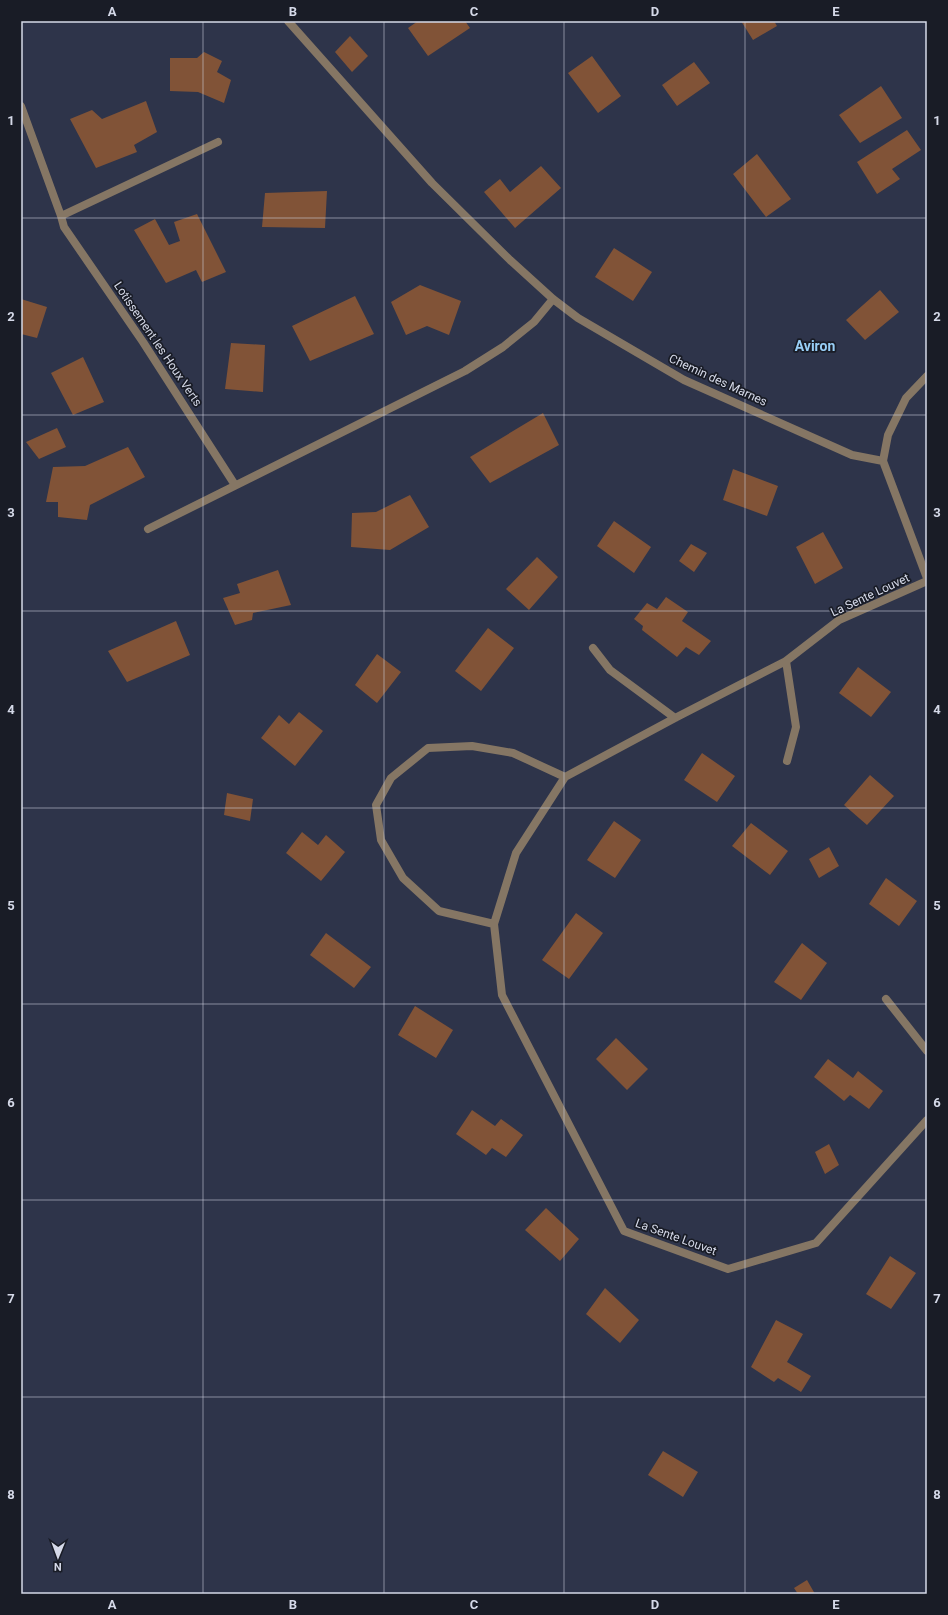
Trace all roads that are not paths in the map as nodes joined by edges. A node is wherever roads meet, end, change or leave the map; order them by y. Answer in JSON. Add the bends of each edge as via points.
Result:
{"nodes":[{"id":1,"x":288,"y":21,"type":"edge"},
{"id":2,"x":21,"y":106,"type":"edge"},
{"id":3,"x":218,"y":142,"type":"dead end"},
{"id":4,"x":61,"y":216,"type":"junction"},
{"id":5,"x":553,"y":299,"type":"junction"},
{"id":6,"x":927,"y":376,"type":"edge"},
{"id":7,"x":883,"y":461,"type":"junction"},
{"id":8,"x":236,"y":485,"type":"junction"},
{"id":9,"x":148,"y":529,"type":"dead end"},
{"id":10,"x":927,"y":579,"type":"edge"},
{"id":11,"x":592,"y":648,"type":"dead end"},
{"id":12,"x":786,"y":661,"type":"junction"},
{"id":13,"x":675,"y":718,"type":"junction"},
{"id":14,"x":787,"y":761,"type":"dead end"},
{"id":15,"x":565,"y":777,"type":"junction"},
{"id":16,"x":494,"y":924,"type":"junction"},
{"id":17,"x":886,"y":999,"type":"dead end"},
{"id":18,"x":927,"y":1052,"type":"edge"},
{"id":19,"x":927,"y":1120,"type":"edge"}],
"edges":[{"from":1,"to":5,"type":"street","name":"Chemin des Marnes","via":[[432,183]]},
{"from":2,"to":4,"type":"street","name":"Lotissement les Houx Verts"},
{"from":3,"to":4,"type":"street"},
{"from":4,"to":8,"type":"street","name":"Lotissement les Houx Verts","via":[[64,227]]},
{"from":5,"to":7,"type":"street","name":"Chemin des Marnes","via":[[578,318],[684,380],[852,455]]},
{"from":5,"to":8,"type":"street","via":[[534,322],[465,371]]},
{"from":6,"to":7,"type":"street","via":[[906,398],[888,435]]},
{"from":7,"to":10,"type":"street"},
{"from":8,"to":9,"type":"street"},
{"from":10,"to":12,"type":"street","name":"La Sente Louvet","via":[[839,620]]},
{"from":11,"to":13,"type":"street","via":[[610,670]]},
{"from":12,"to":13,"type":"street","name":"La Sente Louvet"},
{"from":12,"to":14,"type":"street","via":[[796,727]]},
{"from":13,"to":15,"type":"street","name":"La Sente Louvet"},
{"from":15,"to":16,"type":"street","name":"La Sente Louvet","via":[[516,853]]},
{"from":15,"to":16,"type":"street","via":[[513,753],[472,746],[428,748],[391,778],[376,805],[381,840],[403,878],[439,911]]},
{"from":16,"to":19,"type":"street","name":"La Sente Louvet","via":[[502,996],[624,1231],[728,1268],[816,1243]]},
{"from":17,"to":18,"type":"street"}]}
